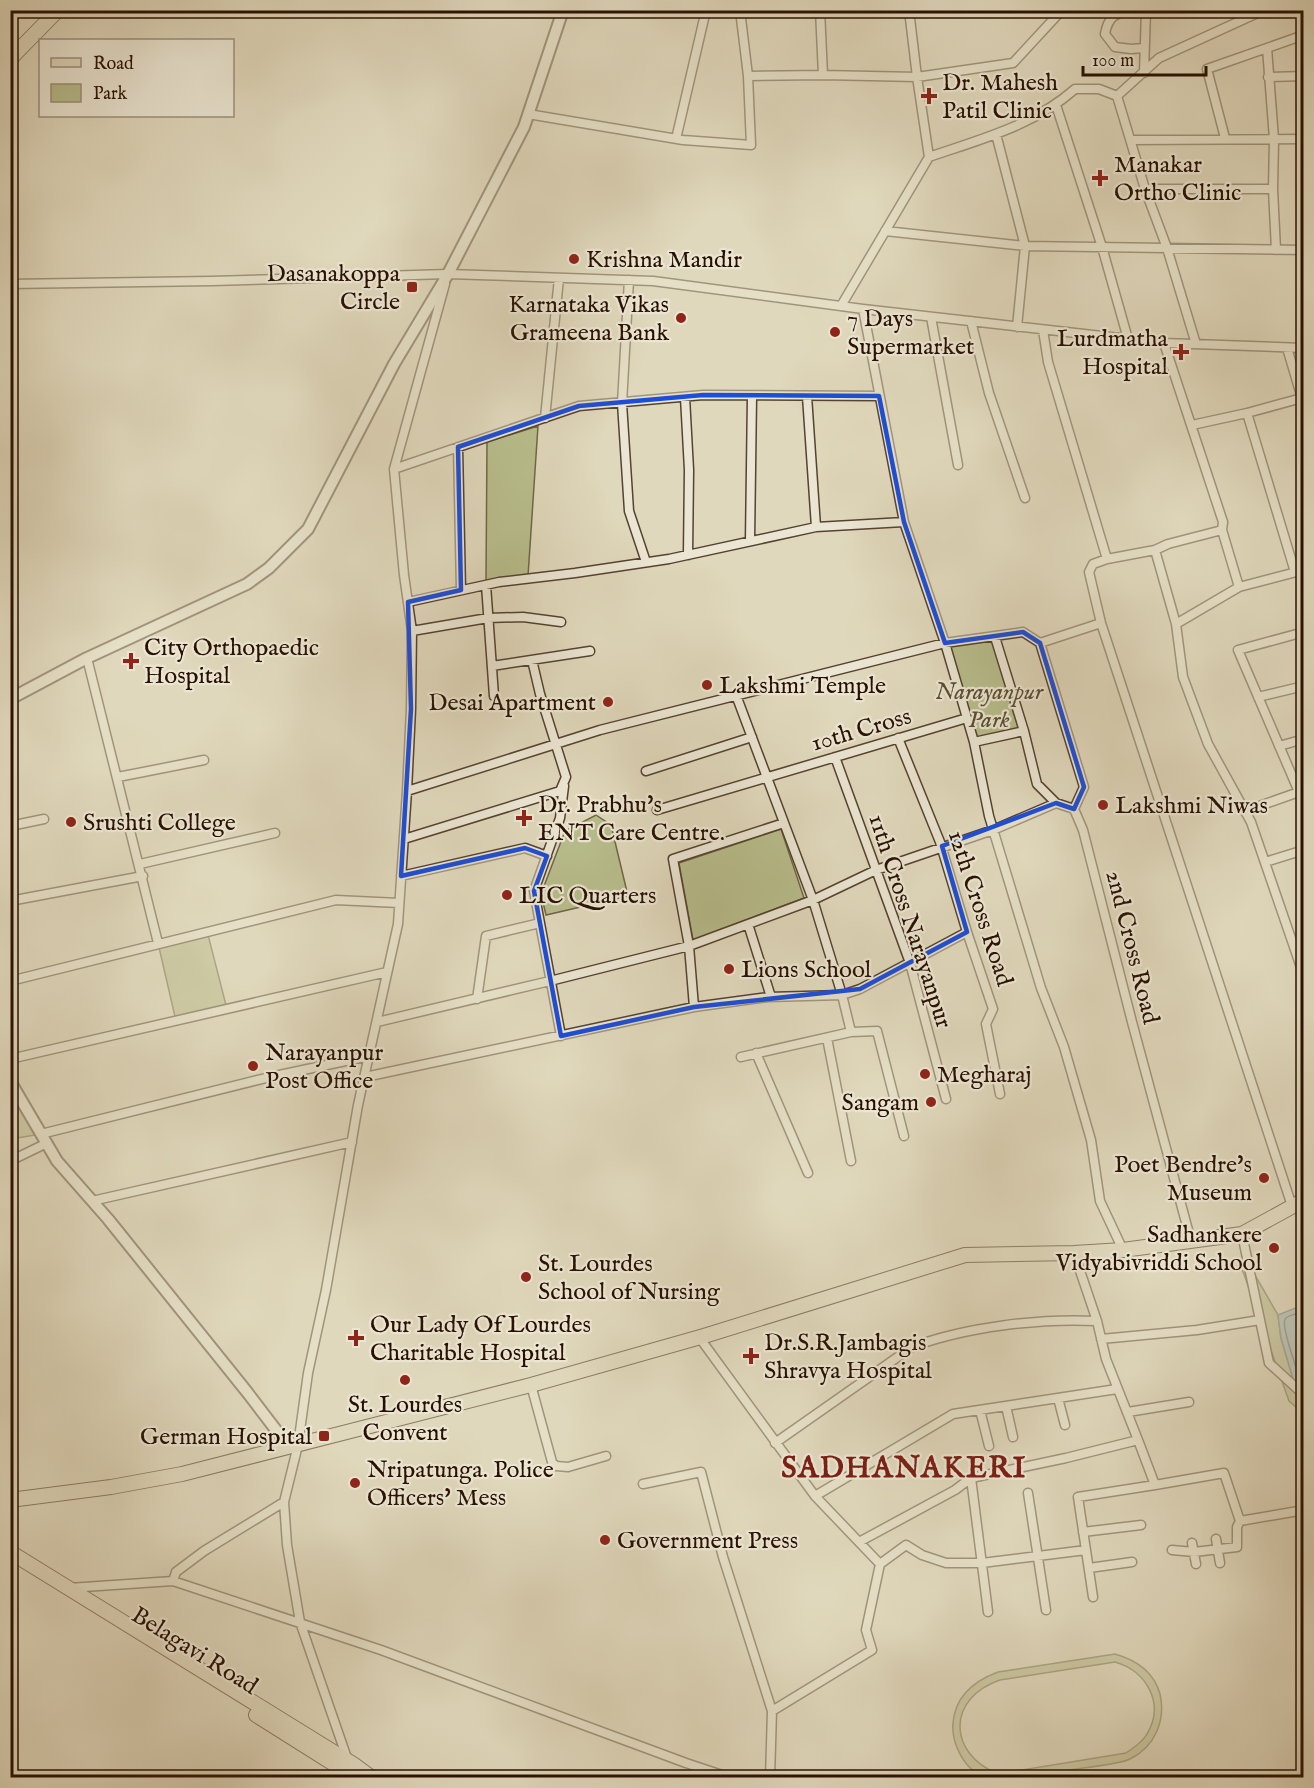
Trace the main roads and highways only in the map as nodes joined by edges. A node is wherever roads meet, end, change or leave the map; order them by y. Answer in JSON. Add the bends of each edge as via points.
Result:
{"nodes":[{"id":1,"x":58,"y":10,"type":"edge"},
{"id":2,"x":10,"y":59,"type":"edge"},
{"id":3,"x":1298,"y":1203,"type":"edge"},
{"id":4,"x":10,"y":1500,"type":"edge"},
{"id":5,"x":10,"y":1552,"type":"edge"},
{"id":6,"x":10,"y":1562,"type":"edge"},
{"id":7,"x":356,"y":1778,"type":"edge"},
{"id":8,"x":372,"y":1778,"type":"edge"}],
"edges":[{"from":1,"to":2,"type":"main road"},
{"from":3,"to":4,"type":"main road","via":[[1242,1234],[1123,1250],[965,1255],[531,1386],[182,1474]]},
{"from":5,"to":8,"type":"main road"},
{"from":6,"to":7,"type":"main road","name":"Belagavi Road"}]}
